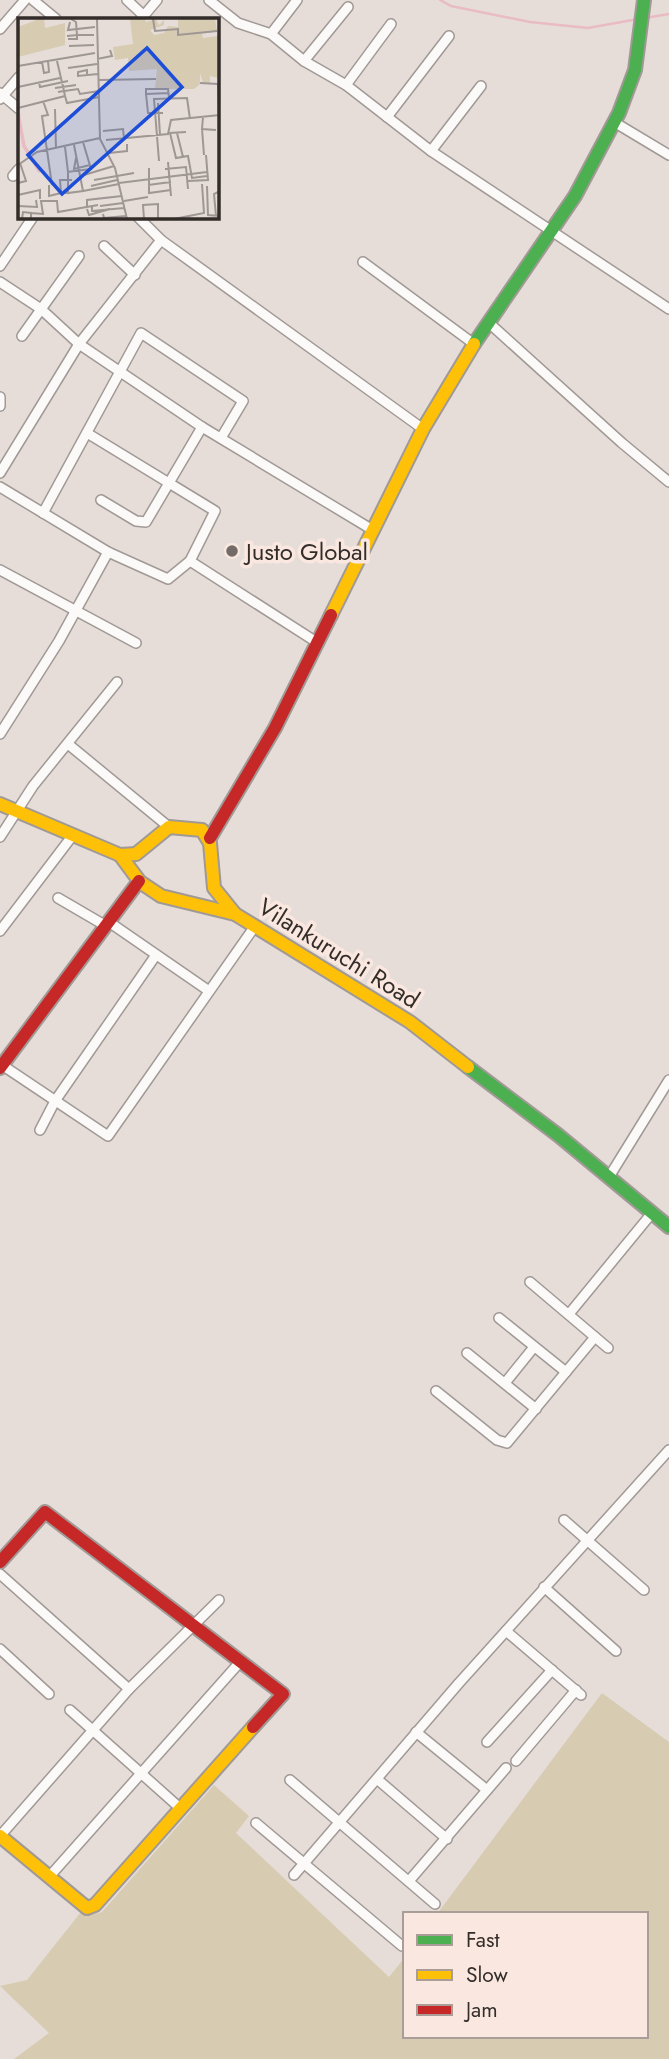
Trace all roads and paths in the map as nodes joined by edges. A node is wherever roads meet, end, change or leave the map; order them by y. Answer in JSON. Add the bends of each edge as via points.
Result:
{"nodes":[{"id":1,"x":25,"y":0,"type":"edge"},
{"id":2,"x":33,"y":0,"type":"edge"},
{"id":3,"x":127,"y":0,"type":"edge"},
{"id":4,"x":157,"y":0,"type":"edge"},
{"id":5,"x":209,"y":0,"type":"edge"},
{"id":6,"x":297,"y":0,"type":"edge"},
{"id":7,"x":644,"y":0,"type":"edge"},
{"id":8,"x":348,"y":7,"type":"dead end"},
{"id":9,"x":55,"y":18,"type":"edge"},
{"id":10,"x":143,"y":18,"type":"edge"},
{"id":11,"x":391,"y":24,"type":"dead end"},
{"id":12,"x":0,"y":29,"type":"edge"},
{"id":13,"x":271,"y":34,"type":"junction"},
{"id":14,"x":449,"y":36,"type":"dead end"},
{"id":15,"x":304,"y":61,"type":"junction"},
{"id":16,"x":18,"y":78,"type":"edge"},
{"id":17,"x":346,"y":85,"type":"junction"},
{"id":18,"x":481,"y":86,"type":"dead end"},
{"id":19,"x":1,"y":95,"type":"edge"},
{"id":20,"x":18,"y":108,"type":"edge"},
{"id":21,"x":387,"y":117,"type":"junction"},
{"id":22,"x":614,"y":122,"type":"junction"},
{"id":23,"x":431,"y":150,"type":"junction"},
{"id":24,"x":669,"y":155,"type":"edge"},
{"id":25,"x":32,"y":219,"type":"edge"},
{"id":26,"x":140,"y":219,"type":"edge"},
{"id":27,"x":552,"y":229,"type":"junction"},
{"id":28,"x":161,"y":240,"type":"junction"},
{"id":29,"x":104,"y":246,"type":"dead end"},
{"id":30,"x":79,"y":256,"type":"dead end"},
{"id":31,"x":363,"y":262,"type":"dead end"},
{"id":32,"x":0,"y":266,"type":"edge"},
{"id":33,"x":135,"y":275,"type":"junction"},
{"id":34,"x":0,"y":282,"type":"edge"},
{"id":35,"x":41,"y":309,"type":"junction"},
{"id":36,"x":669,"y":309,"type":"edge"},
{"id":37,"x":488,"y":322,"type":"junction"},
{"id":38,"x":22,"y":336,"type":"dead end"},
{"id":39,"x":79,"y":344,"type":"junction"},
{"id":40,"x":474,"y":344,"type":"junction"},
{"id":41,"x":120,"y":370,"type":"junction"},
{"id":42,"x":0,"y":397,"type":"edge"},
{"id":43,"x":0,"y":406,"type":"edge"},
{"id":44,"x":202,"y":428,"type":"junction"},
{"id":45,"x":423,"y":429,"type":"junction"},
{"id":46,"x":87,"y":433,"type":"junction"},
{"id":47,"x":221,"y":438,"type":"junction"},
{"id":48,"x":0,"y":473,"type":"edge"},
{"id":49,"x":669,"y":482,"type":"edge"},
{"id":50,"x":169,"y":483,"type":"junction"},
{"id":51,"x":0,"y":487,"type":"edge"},
{"id":52,"x":101,"y":500,"type":"dead end"},
{"id":53,"x":43,"y":513,"type":"junction"},
{"id":54,"x":371,"y":529,"type":"junction"},
{"id":55,"x":108,"y":552,"type":"junction"},
{"id":56,"x":190,"y":561,"type":"junction"},
{"id":57,"x":0,"y":570,"type":"edge"},
{"id":58,"x":76,"y":611,"type":"junction"},
{"id":59,"x":136,"y":643,"type":"dead end"},
{"id":60,"x":318,"y":643,"type":"junction"},
{"id":61,"x":117,"y":682,"type":"dead end"},
{"id":62,"x":0,"y":734,"type":"edge"},
{"id":63,"x":68,"y":744,"type":"junction"},
{"id":64,"x":0,"y":804,"type":"edge"},
{"id":65,"x":16,"y":812,"type":"junction"},
{"id":66,"x":169,"y":827,"type":"junction"},
{"id":67,"x":73,"y":835,"type":"junction"},
{"id":68,"x":0,"y":837,"type":"edge"},
{"id":69,"x":210,"y":838,"type":"junction"},
{"id":70,"x":120,"y":855,"type":"junction"},
{"id":71,"x":139,"y":881,"type":"junction"},
{"id":72,"x":58,"y":898,"type":"dead end"},
{"id":73,"x":235,"y":914,"type":"junction"},
{"id":74,"x":107,"y":924,"type":"junction"},
{"id":75,"x":255,"y":926,"type":"junction"},
{"id":76,"x":0,"y":931,"type":"edge"},
{"id":77,"x":156,"y":955,"type":"junction"},
{"id":78,"x":209,"y":991,"type":"junction"},
{"id":79,"x":1,"y":1067,"type":"edge"},
{"id":80,"x":669,"y":1080,"type":"edge"},
{"id":81,"x":55,"y":1101,"type":"junction"},
{"id":82,"x":40,"y":1130,"type":"dead end"},
{"id":83,"x":609,"y":1177,"type":"junction"},
{"id":84,"x":652,"y":1213,"type":"junction"},
{"id":85,"x":669,"y":1227,"type":"edge"},
{"id":86,"x":530,"y":1282,"type":"dead end"},
{"id":87,"x":569,"y":1314,"type":"junction"},
{"id":88,"x":499,"y":1318,"type":"dead end"},
{"id":89,"x":595,"y":1336,"type":"junction"},
{"id":90,"x":534,"y":1347,"type":"junction"},
{"id":91,"x":608,"y":1348,"type":"dead end"},
{"id":92,"x":467,"y":1353,"type":"dead end"},
{"id":93,"x":566,"y":1372,"type":"junction"},
{"id":94,"x":505,"y":1383,"type":"junction"},
{"id":95,"x":436,"y":1391,"type":"dead end"},
{"id":96,"x":536,"y":1409,"type":"junction"},
{"id":97,"x":669,"y":1450,"type":"edge"},
{"id":98,"x":564,"y":1520,"type":"dead end"},
{"id":99,"x":586,"y":1540,"type":"junction"},
{"id":100,"x":0,"y":1562,"type":"edge"},
{"id":101,"x":0,"y":1574,"type":"edge"},
{"id":102,"x":544,"y":1587,"type":"junction"},
{"id":103,"x":644,"y":1590,"type":"dead end"},
{"id":104,"x":219,"y":1600,"type":"dead end"},
{"id":105,"x":195,"y":1625,"type":"junction"},
{"id":106,"x":506,"y":1631,"type":"junction"},
{"id":107,"x":0,"y":1649,"type":"edge"},
{"id":108,"x":616,"y":1651,"type":"dead end"},
{"id":109,"x":240,"y":1662,"type":"junction"},
{"id":110,"x":552,"y":1670,"type":"junction"},
{"id":111,"x":129,"y":1689,"type":"junction"},
{"id":112,"x":49,"y":1695,"type":"dead end"},
{"id":113,"x":70,"y":1710,"type":"dead end"},
{"id":114,"x":92,"y":1731,"type":"junction"},
{"id":115,"x":416,"y":1732,"type":"junction"},
{"id":116,"x":487,"y":1742,"type":"dead end"},
{"id":117,"x":516,"y":1761,"type":"dead end"},
{"id":118,"x":506,"y":1768,"type":"dead end"},
{"id":119,"x":141,"y":1774,"type":"junction"},
{"id":120,"x":377,"y":1779,"type":"junction"},
{"id":121,"x":290,"y":1780,"type":"dead end"},
{"id":122,"x":487,"y":1790,"type":"junction"},
{"id":123,"x":180,"y":1808,"type":"junction"},
{"id":124,"x":256,"y":1822,"type":"dead end"},
{"id":125,"x":340,"y":1822,"type":"junction"},
{"id":126,"x":0,"y":1836,"type":"edge"},
{"id":127,"x":446,"y":1839,"type":"junction"},
{"id":128,"x":304,"y":1863,"type":"junction"},
{"id":129,"x":294,"y":1875,"type":"dead end"},
{"id":130,"x":48,"y":1877,"type":"junction"},
{"id":131,"x":409,"y":1881,"type":"junction"},
{"id":132,"x":435,"y":1904,"type":"dead end"},
{"id":133,"x":402,"y":1946,"type":"dead end"}],
"edges":[{"from":1,"to":12,"type":"street"},
{"from":2,"to":9,"type":"street"},
{"from":3,"to":10,"type":"street"},
{"from":4,"to":10,"type":"street"},
{"from":5,"to":13,"type":"street","via":[[238,23]]},
{"from":6,"to":13,"type":"street"},
{"from":7,"to":22,"type":"street","via":[[635,70]]},
{"from":8,"to":15,"type":"street"},
{"from":11,"to":17,"type":"street"},
{"from":13,"to":15,"type":"street"},
{"from":14,"to":21,"type":"street"},
{"from":15,"to":17,"type":"street"},
{"from":16,"to":19,"type":"street"},
{"from":17,"to":21,"type":"street"},
{"from":18,"to":23,"type":"street"},
{"from":19,"to":20,"type":"street"},
{"from":21,"to":23,"type":"street"},
{"from":22,"to":24,"type":"street"},
{"from":22,"to":27,"type":"street"},
{"from":23,"to":27,"type":"street"},
{"from":25,"to":32,"type":"street"},
{"from":26,"to":28,"type":"street"},
{"from":27,"to":36,"type":"street"},
{"from":27,"to":37,"type":"street"},
{"from":28,"to":33,"type":"street"},
{"from":28,"to":45,"type":"street"},
{"from":29,"to":33,"type":"street"},
{"from":30,"to":35,"type":"street"},
{"from":31,"to":40,"type":"street"},
{"from":33,"to":39,"type":"street"},
{"from":34,"to":35,"type":"street"},
{"from":35,"to":38,"type":"street"},
{"from":35,"to":39,"type":"street"},
{"from":37,"to":40,"type":"street"},
{"from":37,"to":49,"type":"street"},
{"from":39,"to":41,"type":"street"},
{"from":39,"to":48,"type":"street"},
{"from":40,"to":45,"type":"street"},
{"from":41,"to":44,"type":"street"},
{"from":41,"to":46,"type":"street"},
{"from":41,"to":47,"type":"street","via":[[141,333],[243,401]]},
{"from":42,"to":43,"type":"street"},
{"from":44,"to":47,"type":"street"},
{"from":44,"to":50,"type":"street"},
{"from":45,"to":54,"type":"street"},
{"from":46,"to":50,"type":"street"},
{"from":46,"to":53,"type":"street"},
{"from":47,"to":54,"type":"street"},
{"from":50,"to":52,"type":"street","via":[[145,522]]},
{"from":50,"to":56,"type":"street","via":[[215,511]]},
{"from":51,"to":53,"type":"street"},
{"from":53,"to":55,"type":"street"},
{"from":54,"to":60,"type":"street"},
{"from":55,"to":56,"type":"street","via":[[169,579]]},
{"from":55,"to":58,"type":"street"},
{"from":56,"to":60,"type":"street"},
{"from":57,"to":58,"type":"street"},
{"from":58,"to":59,"type":"street"},
{"from":58,"to":62,"type":"street"},
{"from":60,"to":69,"type":"street","via":[[275,728]]},
{"from":61,"to":63,"type":"street"},
{"from":63,"to":65,"type":"street"},
{"from":63,"to":66,"type":"street"},
{"from":64,"to":65,"type":"street"},
{"from":65,"to":67,"type":"street"},
{"from":65,"to":68,"type":"street"},
{"from":66,"to":69,"type":"street","via":[[202,830]]},
{"from":66,"to":70,"type":"street","via":[[135,854]]},
{"from":67,"to":70,"type":"street"},
{"from":67,"to":76,"type":"street"},
{"from":69,"to":73,"type":"street","name":"Vilankuruchi Road","via":[[215,890]]},
{"from":70,"to":71,"type":"street"},
{"from":71,"to":73,"type":"street","via":[[184,904]]},
{"from":71,"to":74,"type":"street"},
{"from":72,"to":74,"type":"street"},
{"from":73,"to":75,"type":"street","name":"Vilankuruchi Road"},
{"from":74,"to":77,"type":"street"},
{"from":74,"to":79,"type":"street"},
{"from":75,"to":78,"type":"street"},
{"from":75,"to":83,"type":"street","name":"Vilankuruchi Road","via":[[410,1022]]},
{"from":77,"to":78,"type":"street"},
{"from":77,"to":81,"type":"street"},
{"from":78,"to":81,"type":"street","via":[[108,1136]]},
{"from":79,"to":81,"type":"street"},
{"from":80,"to":83,"type":"street"},
{"from":81,"to":82,"type":"street"},
{"from":83,"to":84,"type":"street","name":"Vilankuruchi Road"},
{"from":84,"to":85,"type":"street","name":"Vilankuruchi Road"},
{"from":84,"to":87,"type":"street"},
{"from":86,"to":87,"type":"street"},
{"from":87,"to":89,"type":"street"},
{"from":88,"to":90,"type":"street"},
{"from":89,"to":91,"type":"street"},
{"from":89,"to":93,"type":"street"},
{"from":90,"to":93,"type":"street"},
{"from":90,"to":94,"type":"street"},
{"from":92,"to":94,"type":"street"},
{"from":93,"to":96,"type":"street"},
{"from":94,"to":96,"type":"street"},
{"from":95,"to":96,"type":"street","via":[[502,1444]]},
{"from":97,"to":99,"type":"street"},
{"from":98,"to":99,"type":"street"},
{"from":99,"to":102,"type":"street"},
{"from":99,"to":103,"type":"street"},
{"from":100,"to":105,"type":"street","via":[[45,1512]]},
{"from":101,"to":111,"type":"street"},
{"from":102,"to":106,"type":"street"},
{"from":102,"to":108,"type":"street"},
{"from":104,"to":105,"type":"street"},
{"from":105,"to":109,"type":"street"},
{"from":105,"to":111,"type":"street"},
{"from":106,"to":110,"type":"street"},
{"from":106,"to":115,"type":"street"},
{"from":107,"to":112,"type":"street"},
{"from":109,"to":119,"type":"street"},
{"from":109,"to":123,"type":"street","via":[[283,1695]]},
{"from":110,"to":116,"type":"street"},
{"from":110,"to":117,"type":"street","via":[[579,1693]]},
{"from":111,"to":114,"type":"street"},
{"from":113,"to":114,"type":"street"},
{"from":114,"to":119,"type":"street"},
{"from":114,"to":126,"type":"street"},
{"from":115,"to":120,"type":"street"},
{"from":115,"to":122,"type":"street"},
{"from":118,"to":122,"type":"street"},
{"from":119,"to":123,"type":"street"},
{"from":119,"to":130,"type":"street"},
{"from":120,"to":125,"type":"street"},
{"from":120,"to":127,"type":"street"},
{"from":121,"to":125,"type":"street"},
{"from":122,"to":127,"type":"street"},
{"from":123,"to":130,"type":"street","via":[[95,1905],[87,1908]]},
{"from":124,"to":128,"type":"street"},
{"from":125,"to":128,"type":"street"},
{"from":125,"to":131,"type":"street"},
{"from":126,"to":130,"type":"street"},
{"from":127,"to":131,"type":"street"},
{"from":128,"to":129,"type":"street"},
{"from":128,"to":133,"type":"street"},
{"from":131,"to":132,"type":"street"}]}
